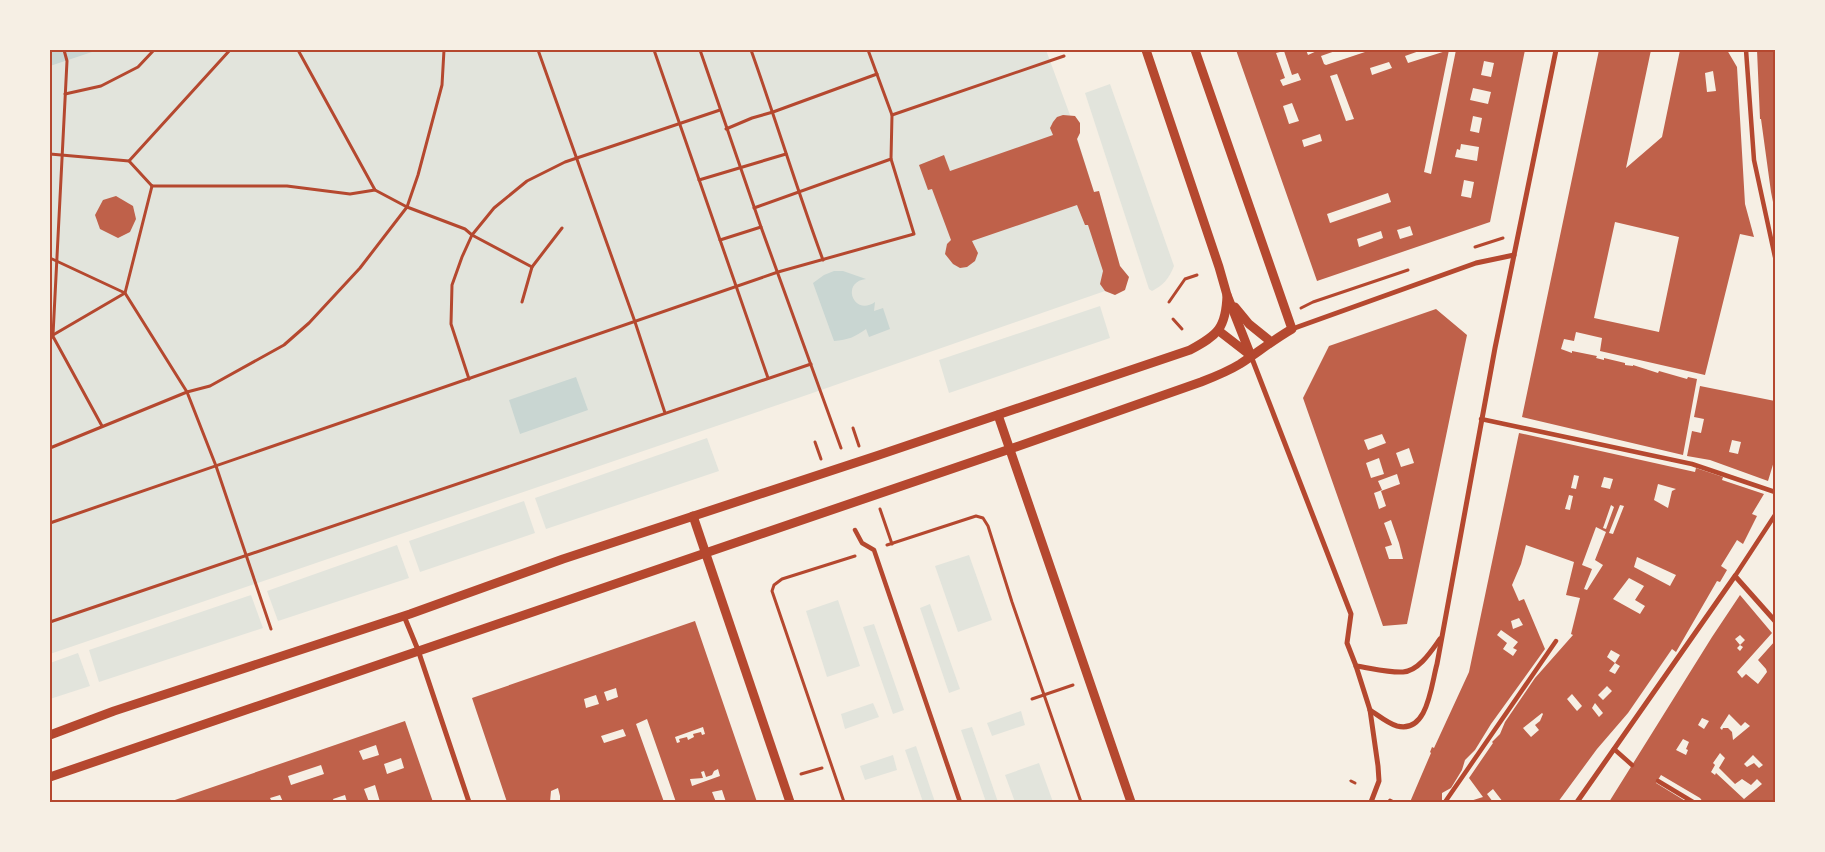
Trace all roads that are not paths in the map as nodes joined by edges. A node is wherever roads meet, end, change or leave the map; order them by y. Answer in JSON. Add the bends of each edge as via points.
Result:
{"nodes":[{"id":1,"x":1146,"y":50,"type":"edge"},
{"id":2,"x":1196,"y":50,"type":"edge"},
{"id":3,"x":1556,"y":50,"type":"edge"},
{"id":4,"x":1746,"y":50,"type":"edge"},
{"id":5,"x":1514,"y":255,"type":"junction"},
{"id":6,"x":1775,"y":257,"type":"edge"},
{"id":7,"x":1226,"y":295,"type":"junction"},
{"id":8,"x":1292,"y":329,"type":"junction"},
{"id":9,"x":1218,"y":331,"type":"junction"},
{"id":10,"x":1270,"y":342,"type":"junction"},
{"id":11,"x":1251,"y":356,"type":"junction"},
{"id":12,"x":998,"y":415,"type":"junction"},
{"id":13,"x":1481,"y":419,"type":"junction"},
{"id":14,"x":1010,"y":449,"type":"junction"},
{"id":15,"x":1775,"y":492,"type":"edge"},
{"id":16,"x":1775,"y":515,"type":"edge"},
{"id":17,"x":693,"y":516,"type":"junction"},
{"id":18,"x":855,"y":530,"type":"dead end"},
{"id":19,"x":704,"y":552,"type":"junction"},
{"id":20,"x":1735,"y":576,"type":"junction"},
{"id":21,"x":404,"y":616,"type":"junction"},
{"id":22,"x":1775,"y":621,"type":"edge"},
{"id":23,"x":1442,"y":636,"type":"junction"},
{"id":24,"x":1556,"y":641,"type":"dead end"},
{"id":25,"x":418,"y":650,"type":"junction"},
{"id":26,"x":1356,"y":666,"type":"junction"},
{"id":27,"x":1370,"y":710,"type":"junction"},
{"id":28,"x":50,"y":735,"type":"edge"},
{"id":29,"x":1614,"y":749,"type":"junction"},
{"id":30,"x":1632,"y":765,"type":"dead end"},
{"id":31,"x":50,"y":777,"type":"edge"},
{"id":32,"x":1658,"y":781,"type":"dead end"},
{"id":33,"x":469,"y":802,"type":"edge"},
{"id":34,"x":790,"y":802,"type":"edge"},
{"id":35,"x":960,"y":802,"type":"edge"},
{"id":36,"x":1131,"y":802,"type":"edge"},
{"id":37,"x":1371,"y":802,"type":"edge"},
{"id":38,"x":1445,"y":802,"type":"edge"},
{"id":39,"x":1576,"y":802,"type":"edge"},
{"id":40,"x":1693,"y":802,"type":"edge"}],
"edges":[{"from":1,"to":7,"type":"street"},
{"from":2,"to":8,"type":"street"},
{"from":3,"to":5,"type":"street"},
{"from":4,"to":6,"type":"street","via":[[1754,160]]},
{"from":5,"to":8,"type":"street","via":[[1476,263]]},
{"from":5,"to":13,"type":"street"},
{"from":7,"to":9,"type":"street","via":[[1226,310]]},
{"from":7,"to":10,"type":"street","via":[[1240,314]]},
{"from":7,"to":11,"type":"street"},
{"from":8,"to":10,"type":"street"},
{"from":9,"to":11,"type":"street"},
{"from":9,"to":12,"type":"street","via":[[1190,350]]},
{"from":10,"to":11,"type":"street"},
{"from":11,"to":14,"type":"street","via":[[1214,377]]},
{"from":11,"to":26,"type":"street","via":[[1351,614],[1347,643]]},
{"from":12,"to":14,"type":"street"},
{"from":12,"to":17,"type":"street"},
{"from":13,"to":15,"type":"street","via":[[1692,464]]},
{"from":13,"to":23,"type":"street"},
{"from":14,"to":19,"type":"street"},
{"from":14,"to":36,"type":"street"},
{"from":16,"to":20,"type":"street"},
{"from":17,"to":19,"type":"street"},
{"from":17,"to":21,"type":"street"},
{"from":18,"to":35,"type":"street","via":[[862,542],[874,550]]},
{"from":19,"to":25,"type":"street"},
{"from":19,"to":34,"type":"street"},
{"from":20,"to":22,"type":"street"},
{"from":20,"to":29,"type":"street"},
{"from":21,"to":25,"type":"street"},
{"from":21,"to":28,"type":"street"},
{"from":23,"to":26,"type":"street","via":[[1431,652],[1414,668],[1404,672]]},
{"from":23,"to":27,"type":"street","via":[[1424,715],[1418,722],[1408,727],[1397,726]]},
{"from":24,"to":38,"type":"street"},
{"from":25,"to":31,"type":"street"},
{"from":25,"to":33,"type":"street"},
{"from":26,"to":27,"type":"street"},
{"from":27,"to":37,"type":"street","via":[[1379,781]]},
{"from":29,"to":30,"type":"street"},
{"from":29,"to":39,"type":"street"},
{"from":32,"to":40,"type":"street"}]}
